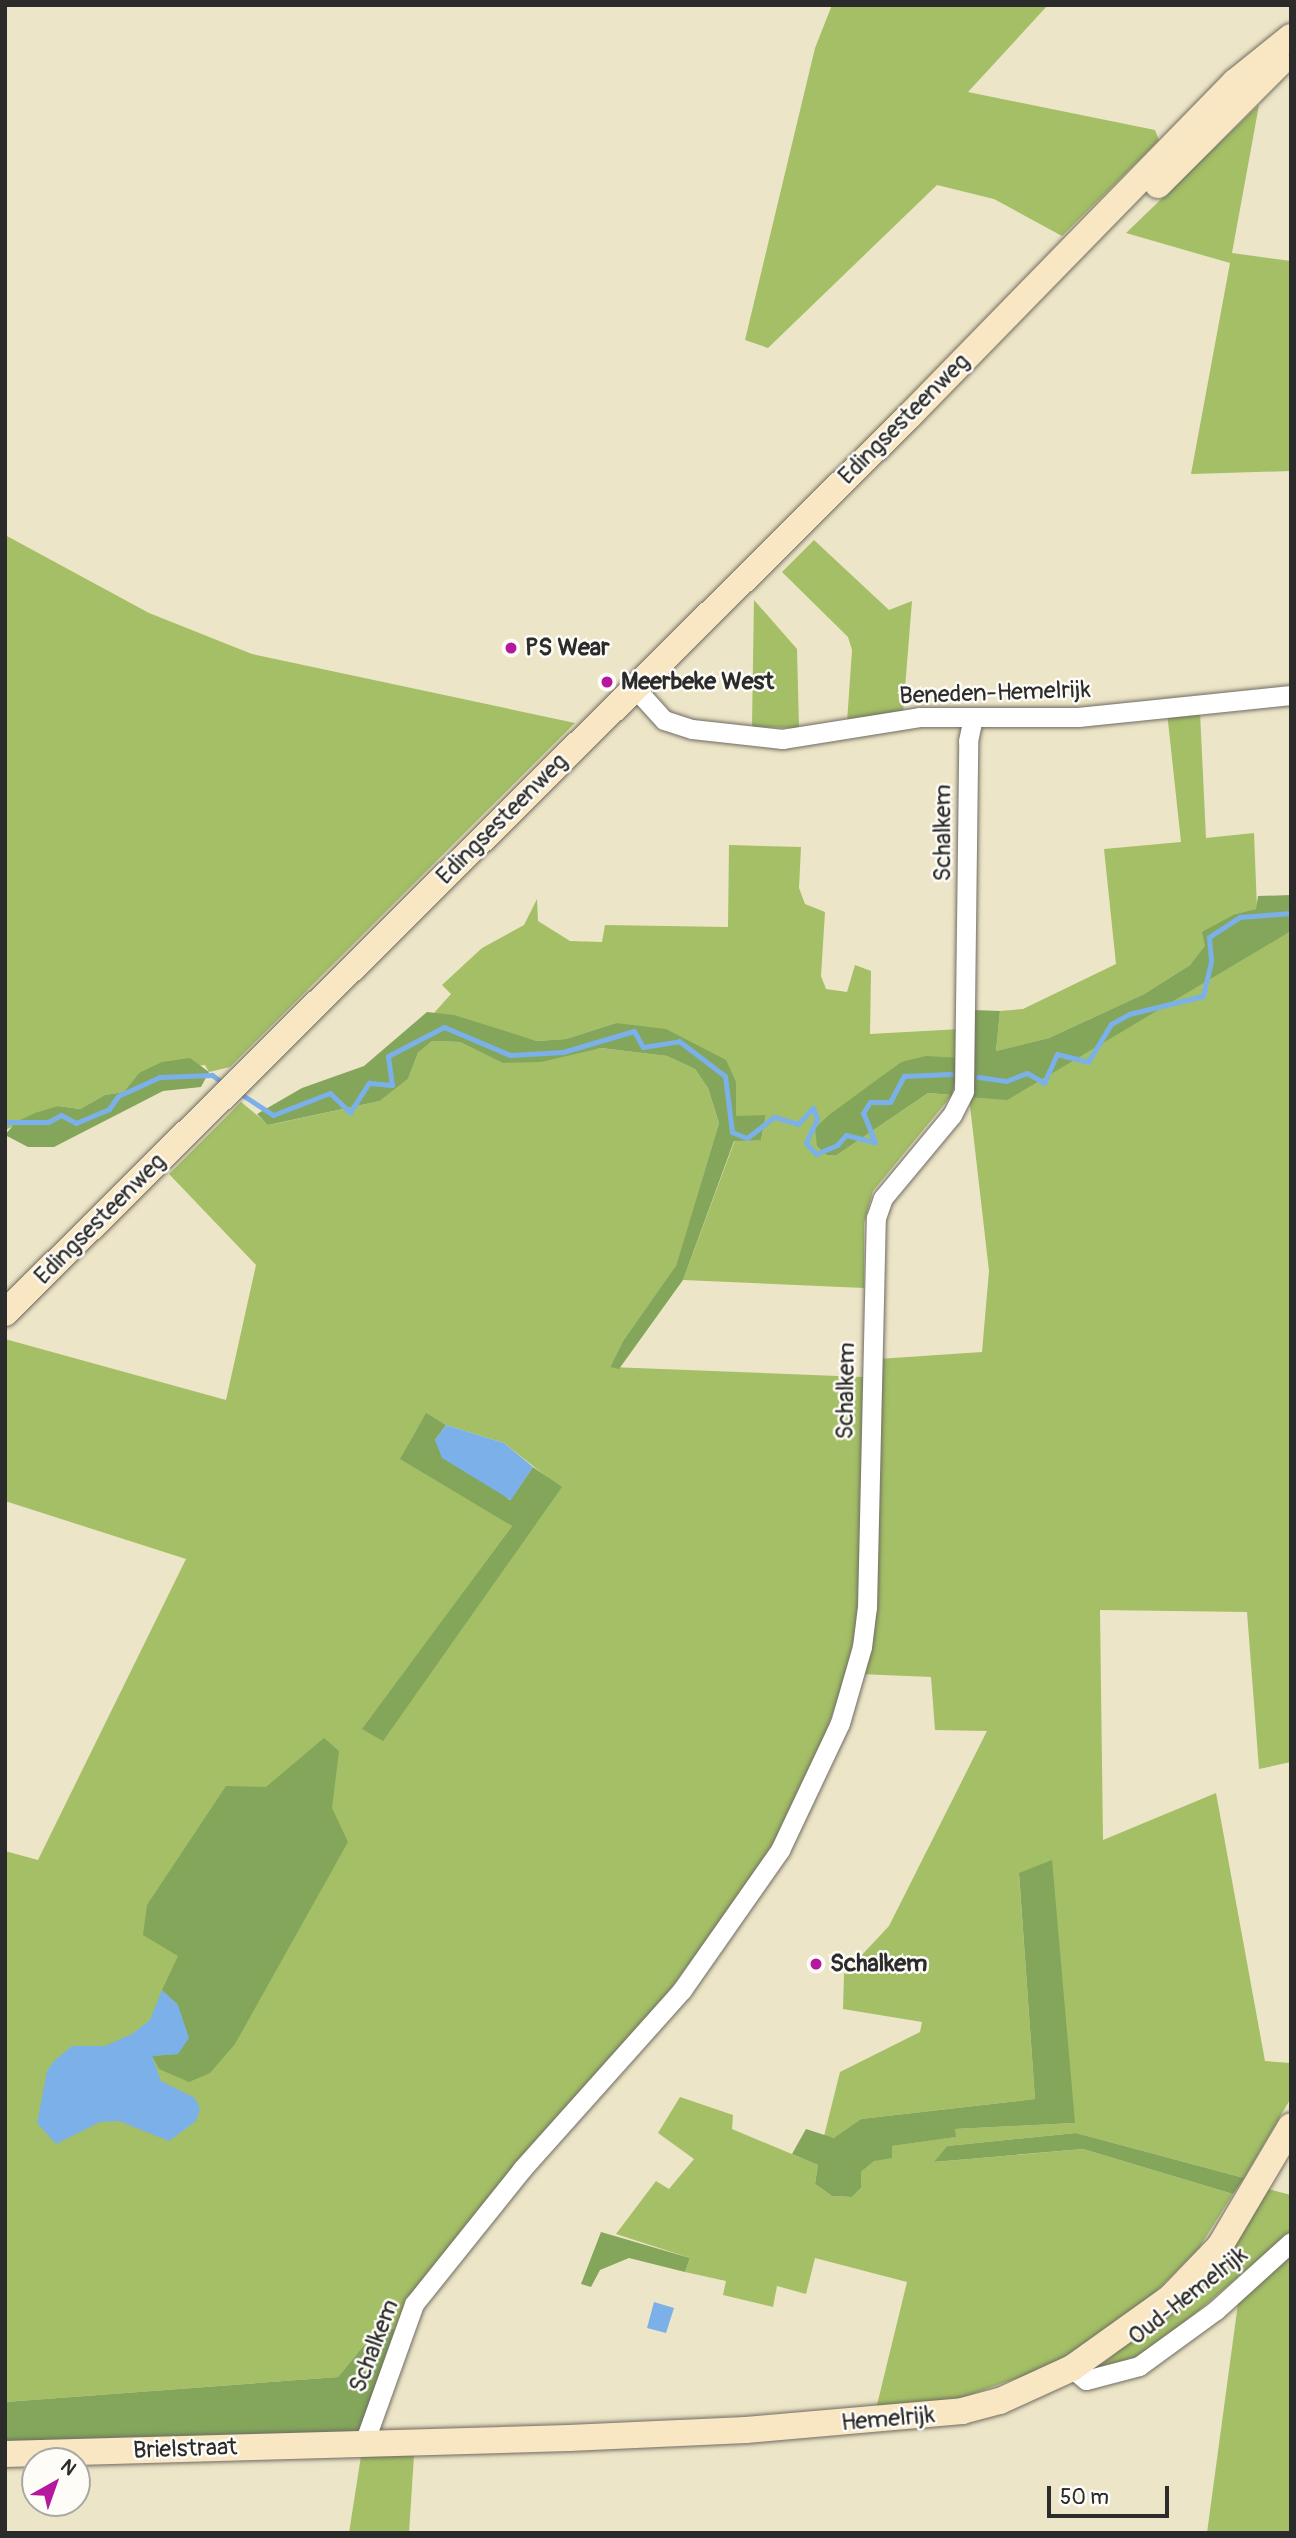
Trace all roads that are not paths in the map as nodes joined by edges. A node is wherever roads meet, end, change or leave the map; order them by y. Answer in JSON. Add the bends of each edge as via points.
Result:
{"nodes":[{"id":1,"x":1291,"y":37,"type":"edge"},
{"id":2,"x":1291,"y":50,"type":"edge"},
{"id":3,"x":999,"y":325,"type":"junction"},
{"id":4,"x":634,"y":687,"type":"junction"},
{"id":5,"x":1291,"y":695,"type":"edge"},
{"id":6,"x":973,"y":718,"type":"junction"},
{"id":7,"x":5,"y":1313,"type":"edge"},
{"id":8,"x":1291,"y":2126,"type":"edge"},
{"id":9,"x":1291,"y":2242,"type":"edge"},
{"id":10,"x":1072,"y":2368,"type":"junction"},
{"id":11,"x":364,"y":2443,"type":"junction"},
{"id":12,"x":5,"y":2454,"type":"edge"}],
"edges":[{"from":1,"to":3,"type":"main road","name":"Edingsesteenweg","via":[[1235,82]]},
{"from":2,"to":3,"type":"main road","name":"Edingsesteenweg","via":[[1122,221]]},
{"from":3,"to":4,"type":"main road","name":"Edingsesteenweg"},
{"from":4,"to":6,"type":"street","name":"Beneden-Hemelrijk","via":[[664,720],[692,729],[782,739],[919,717]]},
{"from":4,"to":7,"type":"main road","name":"Edingsesteenweg"},
{"from":5,"to":6,"type":"street","name":"Beneden-Hemelrijk","via":[[1078,717]]},
{"from":6,"to":11,"type":"street","name":"Schalkem","via":[[968,741],[964,1091],[952,1115],[897,1178],[876,1218],[867,1608],[862,1647],[840,1723],[780,1850],[682,1990],[522,2169],[414,2304]]},
{"from":8,"to":10,"type":"main road","name":"Hemelrijk","via":[[1220,2246],[1196,2274],[1118,2339]]},
{"from":9,"to":10,"type":"street","name":"Oud-Hemelrijk","via":[[1216,2310],[1139,2366],[1086,2379]]},
{"from":10,"to":11,"type":"main road","name":"Hemelrijk","via":[[1000,2401],[925,2417],[610,2436]]},
{"from":11,"to":12,"type":"main road","name":"Brielstraat"}]}
